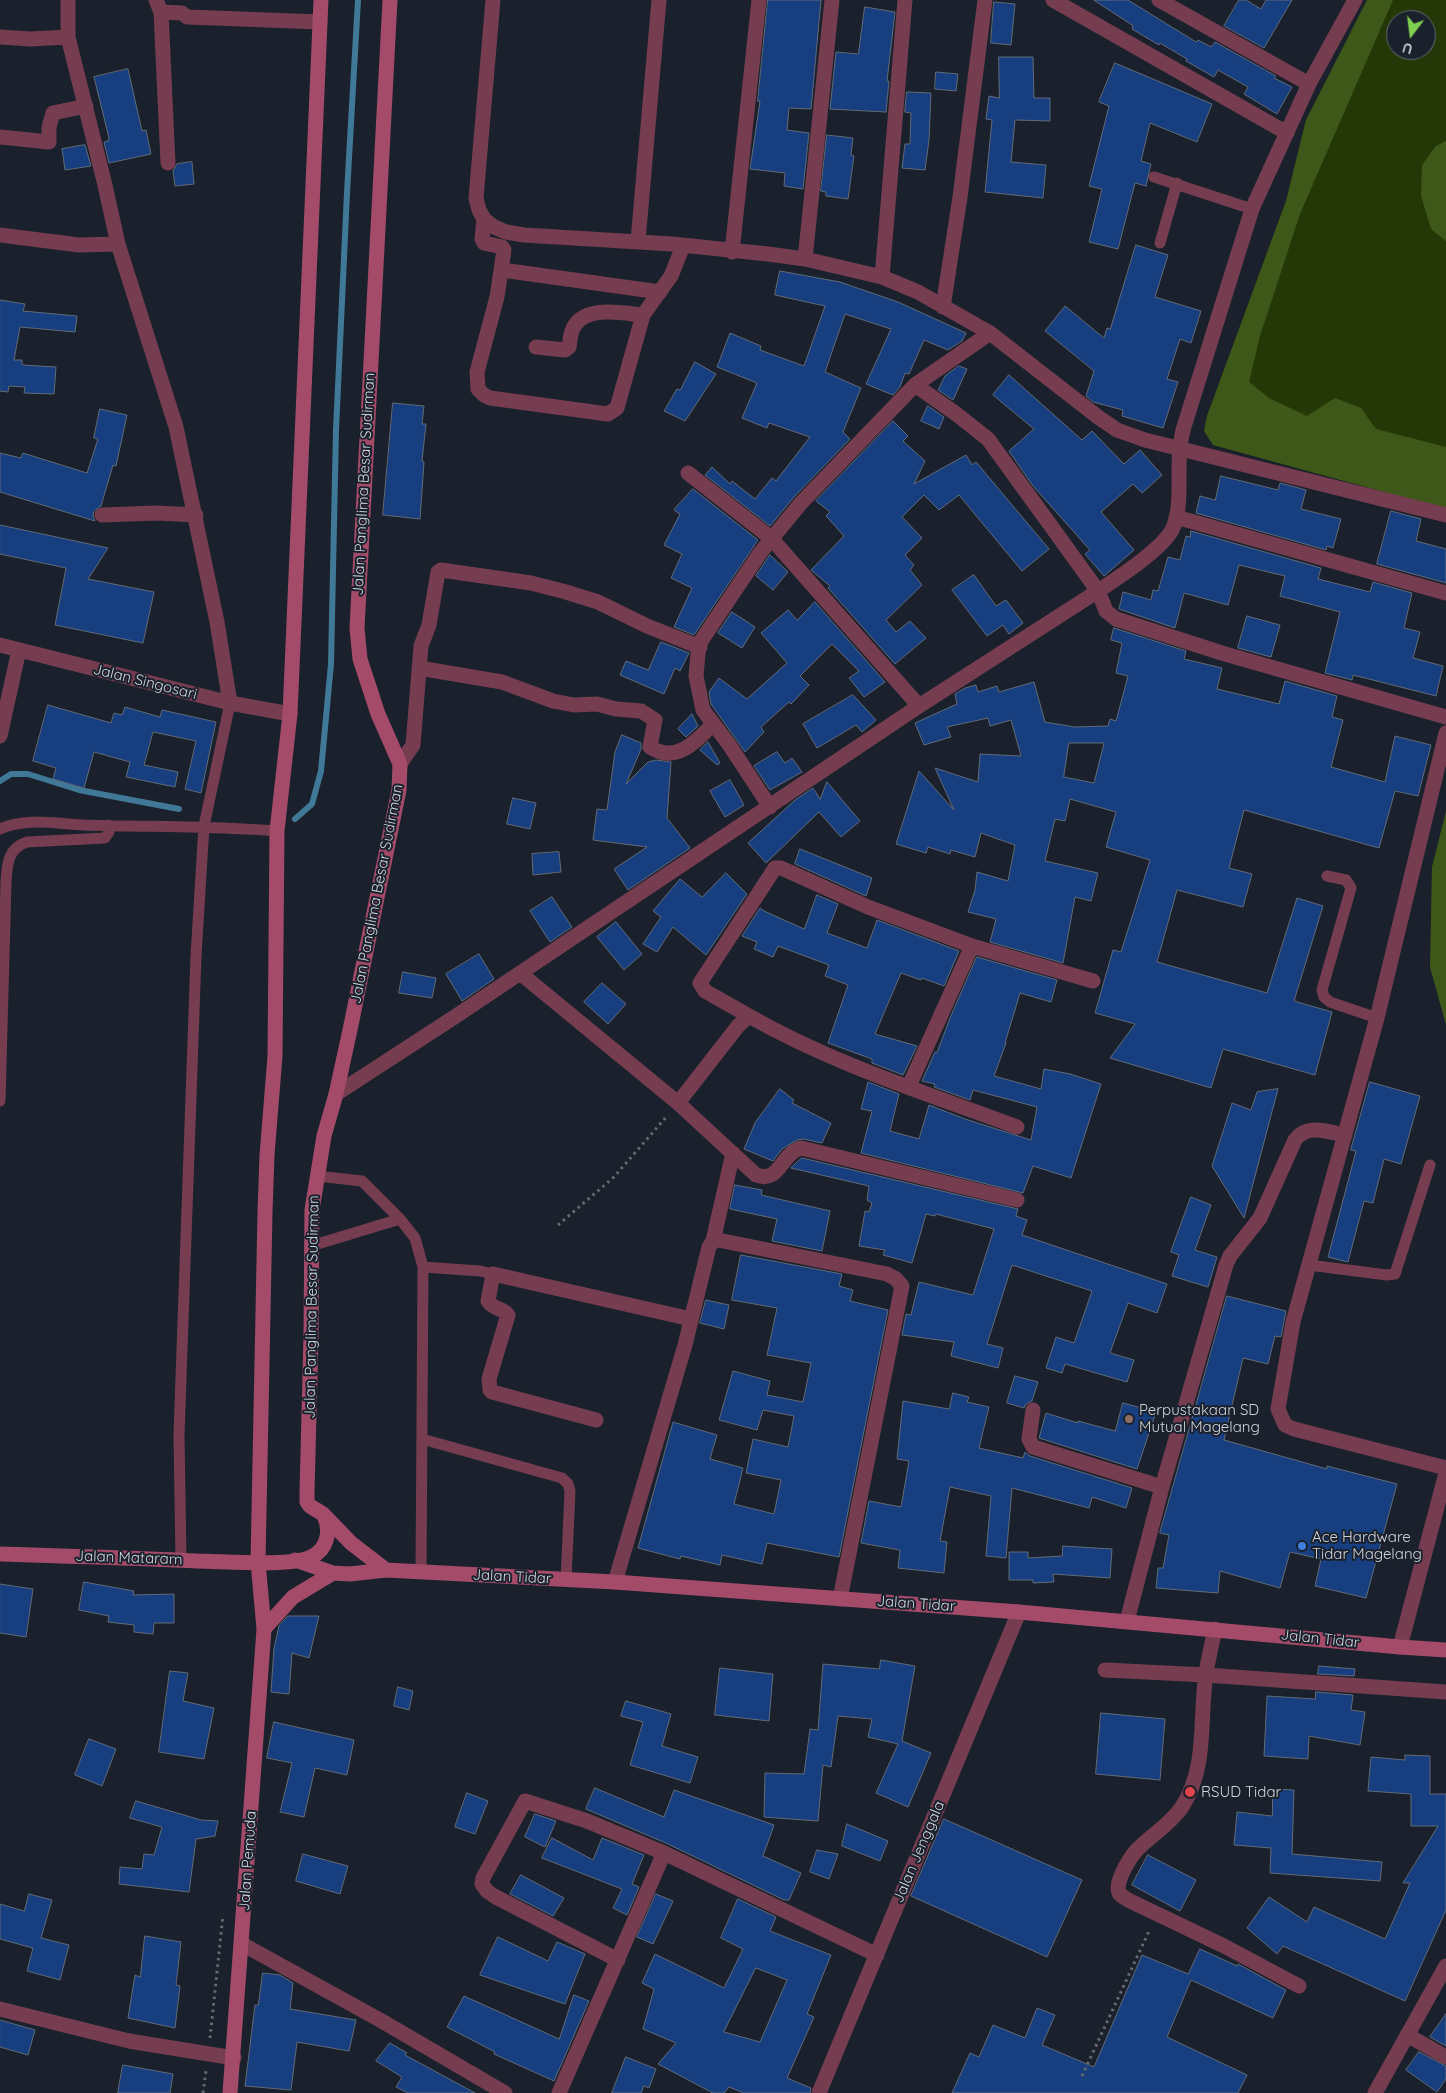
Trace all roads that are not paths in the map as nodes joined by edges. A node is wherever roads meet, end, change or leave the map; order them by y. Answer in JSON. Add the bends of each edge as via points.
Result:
{"nodes":[{"id":1,"x":68,"y":0,"type":"edge"},
{"id":2,"x":321,"y":0,"type":"edge"},
{"id":3,"x":390,"y":0,"type":"edge"},
{"id":4,"x":493,"y":0,"type":"edge"},
{"id":5,"x":659,"y":0,"type":"edge"},
{"id":6,"x":758,"y":0,"type":"edge"},
{"id":7,"x":832,"y":0,"type":"edge"},
{"id":8,"x":905,"y":0,"type":"edge"},
{"id":9,"x":985,"y":0,"type":"edge"},
{"id":10,"x":1053,"y":0,"type":"edge"},
{"id":11,"x":1159,"y":0,"type":"edge"},
{"id":12,"x":1349,"y":2,"type":"edge"},
{"id":13,"x":159,"y":6,"type":"edge"},
{"id":14,"x":320,"y":22,"type":"junction"},
{"id":15,"x":0,"y":37,"type":"edge"},
{"id":16,"x":68,"y":37,"type":"junction"},
{"id":17,"x":1309,"y":84,"type":"junction"},
{"id":18,"x":86,"y":106,"type":"junction"},
{"id":19,"x":1287,"y":133,"type":"junction"},
{"id":20,"x":0,"y":137,"type":"edge"},
{"id":21,"x":168,"y":163,"type":"dead end"},
{"id":22,"x":1154,"y":177,"type":"dead end"},
{"id":23,"x":1177,"y":183,"type":"junction"},
{"id":24,"x":1252,"y":209,"type":"junction"},
{"id":25,"x":484,"y":218,"type":"junction"},
{"id":26,"x":0,"y":236,"type":"edge"},
{"id":27,"x":638,"y":241,"type":"junction"},
{"id":28,"x":1160,"y":242,"type":"dead end"},
{"id":29,"x":118,"y":244,"type":"junction"},
{"id":30,"x":683,"y":246,"type":"junction"},
{"id":31,"x":732,"y":252,"type":"junction"},
{"id":32,"x":805,"y":259,"type":"junction"},
{"id":33,"x":502,"y":270,"type":"junction"},
{"id":34,"x":882,"y":278,"type":"junction"},
{"id":35,"x":660,"y":292,"type":"junction"},
{"id":36,"x":943,"y":307,"type":"junction"},
{"id":37,"x":643,"y":315,"type":"junction"},
{"id":38,"x":990,"y":333,"type":"junction"},
{"id":39,"x":536,"y":346,"type":"dead end"},
{"id":40,"x":915,"y":386,"type":"junction"},
{"id":41,"x":1180,"y":448,"type":"junction"},
{"id":42,"x":688,"y":473,"type":"dead end"},
{"id":43,"x":102,"y":515,"type":"dead end"},
{"id":44,"x":196,"y":515,"type":"junction"},
{"id":45,"x":1446,"y":515,"type":"edge"},
{"id":46,"x":1176,"y":517,"type":"junction"},
{"id":47,"x":771,"y":538,"type":"junction"},
{"id":48,"x":1098,"y":591,"type":"junction"},
{"id":49,"x":1446,"y":593,"type":"edge"},
{"id":50,"x":0,"y":645,"type":"edge"},
{"id":51,"x":700,"y":647,"type":"junction"},
{"id":52,"x":19,"y":650,"type":"junction"},
{"id":53,"x":419,"y":668,"type":"junction"},
{"id":54,"x":230,"y":703,"type":"junction"},
{"id":55,"x":918,"y":706,"type":"junction"},
{"id":56,"x":290,"y":714,"type":"junction"},
{"id":57,"x":1446,"y":717,"type":"edge"},
{"id":58,"x":713,"y":724,"type":"junction"},
{"id":59,"x":1446,"y":733,"type":"edge"},
{"id":60,"x":0,"y":736,"type":"edge"},
{"id":61,"x":400,"y":764,"type":"junction"},
{"id":62,"x":770,"y":807,"type":"junction"},
{"id":63,"x":109,"y":825,"type":"junction"},
{"id":64,"x":204,"y":826,"type":"junction"},
{"id":65,"x":0,"y":829,"type":"edge"},
{"id":66,"x":277,"y":831,"type":"junction"},
{"id":67,"x":1327,"y":876,"type":"dead end"},
{"id":68,"x":972,"y":946,"type":"junction"},
{"id":69,"x":520,"y":973,"type":"junction"},
{"id":70,"x":1093,"y":981,"type":"dead end"},
{"id":71,"x":749,"y":1016,"type":"junction"},
{"id":72,"x":1377,"y":1018,"type":"junction"},
{"id":73,"x":909,"y":1086,"type":"junction"},
{"id":74,"x":336,"y":1094,"type":"junction"},
{"id":75,"x":0,"y":1102,"type":"edge"},
{"id":76,"x":678,"y":1103,"type":"junction"},
{"id":77,"x":1017,"y":1127,"type":"dead end"},
{"id":78,"x":1345,"y":1135,"type":"junction"},
{"id":79,"x":733,"y":1154,"type":"junction"},
{"id":80,"x":1430,"y":1165,"type":"dead end"},
{"id":81,"x":317,"y":1176,"type":"junction"},
{"id":82,"x":1017,"y":1200,"type":"dead end"},
{"id":83,"x":400,"y":1219,"type":"junction"},
{"id":84,"x":713,"y":1241,"type":"junction"},
{"id":85,"x":311,"y":1246,"type":"junction"},
{"id":86,"x":1309,"y":1265,"type":"junction"},
{"id":87,"x":424,"y":1267,"type":"junction"},
{"id":88,"x":493,"y":1274,"type":"junction"},
{"id":89,"x":691,"y":1319,"type":"junction"},
{"id":90,"x":1033,"y":1410,"type":"dead end"},
{"id":91,"x":596,"y":1420,"type":"dead end"},
{"id":92,"x":422,"y":1439,"type":"junction"},
{"id":93,"x":1446,"y":1468,"type":"edge"},
{"id":94,"x":1446,"y":1473,"type":"edge"},
{"id":95,"x":1162,"y":1487,"type":"junction"},
{"id":96,"x":323,"y":1514,"type":"junction"},
{"id":97,"x":0,"y":1554,"type":"edge"},
{"id":98,"x":181,"y":1560,"type":"junction"},
{"id":99,"x":295,"y":1560,"type":"junction"},
{"id":100,"x":258,"y":1562,"type":"junction"},
{"id":101,"x":386,"y":1570,"type":"junction"},
{"id":102,"x":420,"y":1572,"type":"junction"},
{"id":103,"x":333,"y":1573,"type":"junction"},
{"id":104,"x":566,"y":1580,"type":"junction"},
{"id":105,"x":614,"y":1582,"type":"junction"},
{"id":106,"x":840,"y":1599,"type":"junction"},
{"id":107,"x":1020,"y":1612,"type":"junction"},
{"id":108,"x":1127,"y":1621,"type":"junction"},
{"id":109,"x":264,"y":1629,"type":"junction"},
{"id":110,"x":1215,"y":1629,"type":"junction"},
{"id":111,"x":1400,"y":1647,"type":"junction"},
{"id":112,"x":1446,"y":1650,"type":"edge"},
{"id":113,"x":1105,"y":1670,"type":"dead end"},
{"id":114,"x":1206,"y":1675,"type":"junction"},
{"id":115,"x":1446,"y":1692,"type":"edge"},
{"id":116,"x":664,"y":1853,"type":"junction"},
{"id":117,"x":242,"y":1944,"type":"junction"},
{"id":118,"x":876,"y":1955,"type":"junction"},
{"id":119,"x":618,"y":1960,"type":"junction"},
{"id":120,"x":1446,"y":1966,"type":"edge"},
{"id":121,"x":1299,"y":1986,"type":"dead end"},
{"id":122,"x":0,"y":2009,"type":"edge"},
{"id":123,"x":1407,"y":2035,"type":"junction"},
{"id":124,"x":1446,"y":2057,"type":"edge"},
{"id":125,"x":234,"y":2058,"type":"junction"},
{"id":126,"x":230,"y":2093,"type":"edge"},
{"id":127,"x":505,"y":2093,"type":"edge"},
{"id":128,"x":559,"y":2093,"type":"edge"},
{"id":129,"x":819,"y":2093,"type":"edge"},
{"id":130,"x":1375,"y":2093,"type":"edge"}],
"edges":[{"from":1,"to":16,"type":"street"},
{"from":2,"to":14,"type":"main road"},
{"from":3,"to":61,"type":"main road","name":"Jalan Panglima Besar Sudirman","via":[[357,628],[360,659],[378,714]]},
{"from":4,"to":25,"type":"street","via":[[476,198]]},
{"from":5,"to":27,"type":"street"},
{"from":6,"to":31,"type":"street"},
{"from":7,"to":32,"type":"street"},
{"from":8,"to":34,"type":"street"},
{"from":9,"to":36,"type":"street"},
{"from":10,"to":19,"type":"street"},
{"from":11,"to":17,"type":"street"},
{"from":12,"to":17,"type":"street"},
{"from":13,"to":14,"type":"street","via":[[182,12],[188,17]]},
{"from":13,"to":21,"type":"street"},
{"from":14,"to":56,"type":"main road"},
{"from":15,"to":16,"type":"street"},
{"from":16,"to":18,"type":"street"},
{"from":17,"to":19,"type":"street"},
{"from":18,"to":20,"type":"street","via":[[53,113],[49,142]]},
{"from":18,"to":29,"type":"street"},
{"from":19,"to":24,"type":"street"},
{"from":22,"to":23,"type":"lane"},
{"from":23,"to":24,"type":"lane"},
{"from":23,"to":28,"type":"lane"},
{"from":24,"to":41,"type":"street"},
{"from":25,"to":27,"type":"street","via":[[494,227],[524,235]]},
{"from":25,"to":33,"type":"street","via":[[482,239],[484,243],[504,250]]},
{"from":26,"to":29,"type":"street","via":[[79,245]]},
{"from":27,"to":30,"type":"street"},
{"from":29,"to":44,"type":"street","via":[[176,427]]},
{"from":30,"to":31,"type":"street"},
{"from":30,"to":35,"type":"street","via":[[671,276]]},
{"from":31,"to":32,"type":"street"},
{"from":32,"to":34,"type":"street"},
{"from":33,"to":35,"type":"street"},
{"from":33,"to":37,"type":"street","via":[[476,372],[478,389],[490,398],[608,414],[614,412]]},
{"from":34,"to":36,"type":"street","via":[[918,292]]},
{"from":35,"to":37,"type":"street"},
{"from":36,"to":38,"type":"street"},
{"from":37,"to":39,"type":"street","via":[[595,313],[578,322],[565,350]]},
{"from":38,"to":40,"type":"street"},
{"from":38,"to":41,"type":"street","via":[[1076,402],[1117,430]]},
{"from":40,"to":47,"type":"street"},
{"from":40,"to":48,"type":"street","via":[[988,439]]},
{"from":41,"to":45,"type":"street"},
{"from":41,"to":46,"type":"street"},
{"from":42,"to":47,"type":"street"},
{"from":43,"to":44,"type":"street"},
{"from":44,"to":54,"type":"street"},
{"from":46,"to":48,"type":"street","via":[[1172,530],[1159,545]]},
{"from":46,"to":49,"type":"street"},
{"from":47,"to":51,"type":"street"},
{"from":47,"to":55,"type":"street"},
{"from":48,"to":55,"type":"street"},
{"from":48,"to":57,"type":"street","via":[[1106,611],[1116,619],[1225,654]]},
{"from":50,"to":52,"type":"street","name":"Jalan Singosari"},
{"from":51,"to":53,"type":"street","via":[[598,602],[566,592],[531,583],[441,570],[421,646]]},
{"from":51,"to":58,"type":"street","via":[[696,676],[703,710]]},
{"from":52,"to":54,"type":"street","name":"Jalan Singosari"},
{"from":52,"to":60,"type":"street"},
{"from":53,"to":58,"type":"street","via":[[502,682],[553,701],[641,711],[654,720],[650,747],[662,753],[692,746]]},
{"from":53,"to":61,"type":"street","via":[[413,745]]},
{"from":54,"to":56,"type":"street","name":"Jalan Singosari"},
{"from":54,"to":64,"type":"lane"},
{"from":55,"to":62,"type":"street"},
{"from":56,"to":66,"type":"main road"},
{"from":58,"to":62,"type":"street"},
{"from":59,"to":72,"type":"street"},
{"from":61,"to":74,"type":"main road","name":"Jalan Panglima Besar Sudirman","via":[[395,815]]},
{"from":62,"to":69,"type":"street"},
{"from":63,"to":64,"type":"lane"},
{"from":63,"to":65,"type":"lane","via":[[20,822]]},
{"from":63,"to":75,"type":"lane","via":[[110,832],[105,838],[27,842],[19,844],[12,852],[6,882]]},
{"from":64,"to":66,"type":"lane"},
{"from":64,"to":98,"type":"lane","via":[[184,1264],[179,1434]]},
{"from":66,"to":100,"type":"main road","name":"Jalan Pemuda","via":[[275,1056],[265,1212]]},
{"from":67,"to":72,"type":"lane","via":[[1346,880],[1351,888],[1322,990],[1324,997]]},
{"from":68,"to":70,"type":"street"},
{"from":68,"to":71,"type":"street","via":[[775,868],[700,983],[705,991]]},
{"from":68,"to":73,"type":"street"},
{"from":69,"to":74,"type":"street"},
{"from":69,"to":76,"type":"street"},
{"from":71,"to":73,"type":"street","via":[[823,1054],[879,1078]]},
{"from":71,"to":76,"type":"street"},
{"from":72,"to":78,"type":"street"},
{"from":73,"to":77,"type":"street"},
{"from":74,"to":81,"type":"main road","name":"Jalan Panglima Besar Sudirman"},
{"from":76,"to":79,"type":"street"},
{"from":78,"to":86,"type":"street"},
{"from":78,"to":95,"type":"street","via":[[1314,1129],[1299,1134],[1260,1218],[1230,1256]]},
{"from":79,"to":82,"type":"street","via":[[762,1177],[773,1175],[787,1155],[801,1148]]},
{"from":79,"to":84,"type":"street"},
{"from":80,"to":86,"type":"lane","via":[[1395,1274]]},
{"from":81,"to":83,"type":"lane","via":[[362,1181]]},
{"from":81,"to":85,"type":"main road","name":"Jalan Panglima Besar Sudirman"},
{"from":83,"to":85,"type":"lane"},
{"from":83,"to":87,"type":"lane","via":[[415,1238]]},
{"from":84,"to":89,"type":"street"},
{"from":84,"to":106,"type":"street","via":[[887,1274],[902,1286]]},
{"from":85,"to":96,"type":"main road","name":"Jalan Panglima Besar Sudirman","via":[[307,1502]]},
{"from":86,"to":93,"type":"street","via":[[1293,1322],[1278,1398],[1279,1416],[1285,1425]]},
{"from":87,"to":88,"type":"lane"},
{"from":87,"to":92,"type":"lane"},
{"from":88,"to":89,"type":"street"},
{"from":88,"to":91,"type":"street","via":[[488,1301],[508,1314],[489,1379],[490,1390]]},
{"from":89,"to":105,"type":"street"},
{"from":90,"to":95,"type":"street","via":[[1030,1439],[1033,1447]]},
{"from":92,"to":102,"type":"lane"},
{"from":92,"to":104,"type":"lane","via":[[562,1478],[570,1491]]},
{"from":94,"to":111,"type":"street"},
{"from":95,"to":108,"type":"street"},
{"from":96,"to":99,"type":"main road","via":[[328,1532],[326,1542],[321,1550],[305,1560]]},
{"from":96,"to":101,"type":"main road","via":[[351,1543]]},
{"from":97,"to":98,"type":"main road","name":"Jalan Mataram"},
{"from":98,"to":100,"type":"main road","name":"Jalan Mataram"},
{"from":99,"to":100,"type":"main road","name":"Jalan Mataram"},
{"from":99,"to":103,"type":"main road"},
{"from":100,"to":109,"type":"main road","name":"Jalan Pemuda"},
{"from":101,"to":102,"type":"main road","name":"Jalan Tidar"},
{"from":101,"to":103,"type":"main road","name":"Jalan Tidar"},
{"from":102,"to":104,"type":"main road","name":"Jalan Tidar"},
{"from":103,"to":109,"type":"main road","via":[[293,1597]]},
{"from":104,"to":105,"type":"main road","name":"Jalan Tidar"},
{"from":105,"to":106,"type":"main road","name":"Jalan Tidar"},
{"from":106,"to":107,"type":"main road","name":"Jalan Tidar"},
{"from":107,"to":108,"type":"main road","name":"Jalan Tidar"},
{"from":107,"to":118,"type":"street","name":"Jalan Jenggala"},
{"from":108,"to":110,"type":"main road","name":"Jalan Tidar"},
{"from":109,"to":117,"type":"main road","name":"Jalan Pemuda"},
{"from":110,"to":111,"type":"main road","name":"Jalan Tidar"},
{"from":110,"to":114,"type":"street"},
{"from":111,"to":112,"type":"main road","name":"Jalan Tidar"},
{"from":113,"to":114,"type":"street"},
{"from":114,"to":115,"type":"street"},
{"from":114,"to":121,"type":"street","via":[[1199,1766],[1189,1794],[1172,1819],[1135,1852],[1119,1882],[1120,1895]]},
{"from":116,"to":118,"type":"street"},
{"from":116,"to":119,"type":"street"},
{"from":116,"to":119,"type":"street","via":[[587,1821],[525,1801],[483,1878],[482,1884],[494,1896]]},
{"from":117,"to":125,"type":"main road","name":"Jalan Pemuda"},
{"from":117,"to":127,"type":"street"},
{"from":118,"to":129,"type":"street","name":"Jalan Jenggala"},
{"from":119,"to":128,"type":"street"},
{"from":120,"to":123,"type":"street"},
{"from":122,"to":125,"type":"street","via":[[129,2041]]},
{"from":123,"to":124,"type":"street"},
{"from":123,"to":130,"type":"street"},
{"from":125,"to":126,"type":"main road","name":"Jalan Pemuda"}]}
